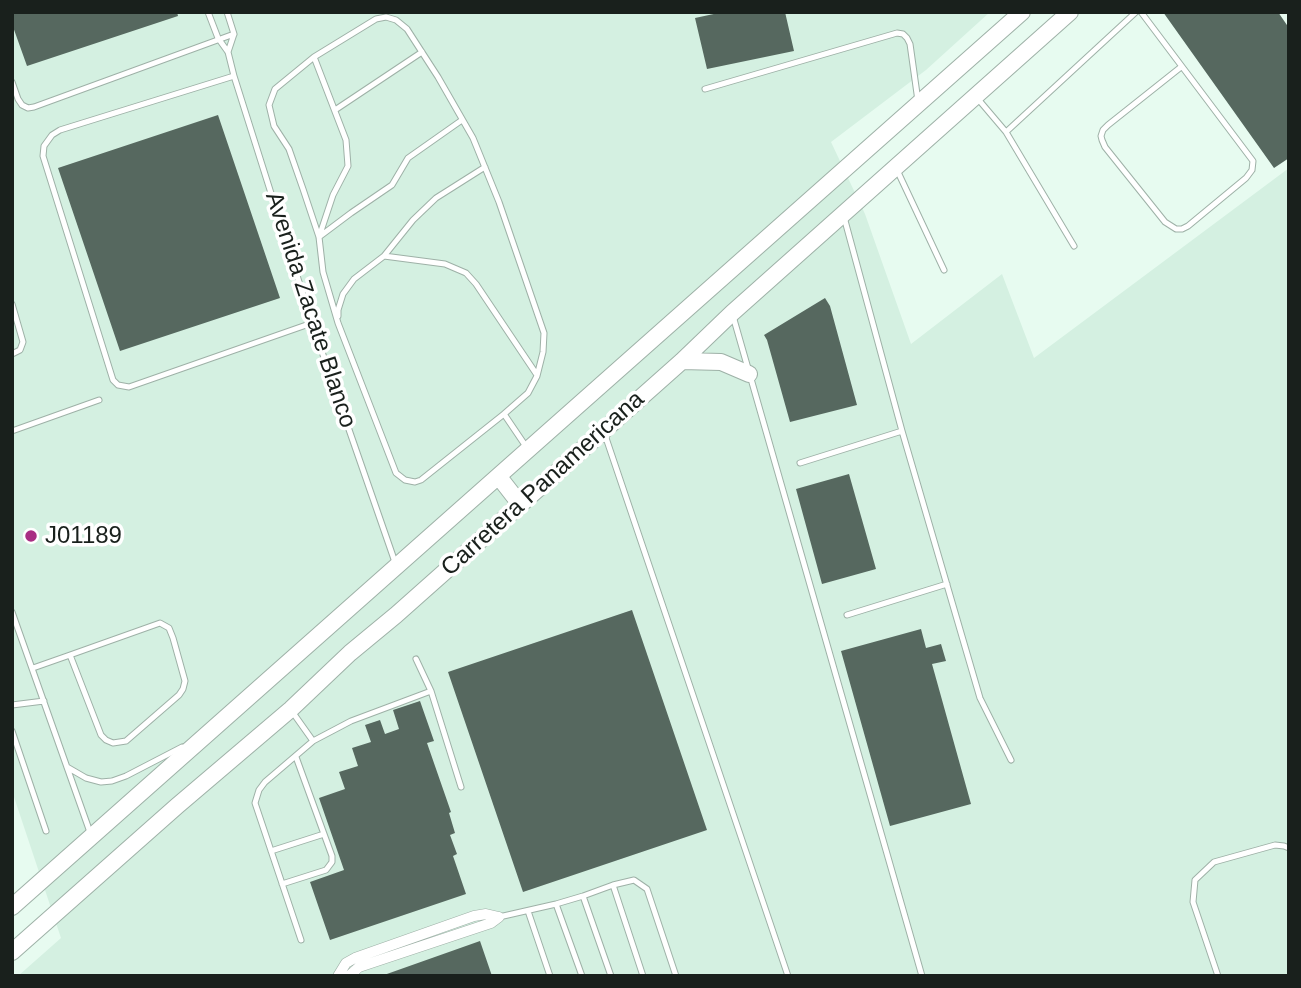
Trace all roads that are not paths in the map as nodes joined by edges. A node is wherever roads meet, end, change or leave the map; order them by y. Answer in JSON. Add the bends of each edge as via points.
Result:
{"nodes":[{"id":1,"x":208,"y":12,"type":"edge"},
{"id":2,"x":227,"y":12,"type":"edge"},
{"id":3,"x":1022,"y":12,"type":"edge"},
{"id":4,"x":1070,"y":12,"type":"edge"},
{"id":5,"x":1139,"y":12,"type":"edge"},
{"id":6,"x":234,"y":34,"type":"junction"},
{"id":7,"x":218,"y":38,"type":"junction"},
{"id":8,"x":229,"y":52,"type":"junction"},
{"id":9,"x":422,"y":52,"type":"junction"},
{"id":10,"x":314,"y":57,"type":"junction"},
{"id":11,"x":1181,"y":67,"type":"junction"},
{"id":12,"x":234,"y":76,"type":"junction"},
{"id":13,"x":12,"y":82,"type":"edge"},
{"id":14,"x":705,"y":89,"type":"dead end"},
{"id":15,"x":975,"y":97,"type":"junction"},
{"id":16,"x":918,"y":104,"type":"junction"},
{"id":17,"x":335,"y":110,"type":"junction"},
{"id":18,"x":463,"y":120,"type":"junction"},
{"id":19,"x":1006,"y":132,"type":"junction"},
{"id":20,"x":485,"y":167,"type":"junction"},
{"id":21,"x":896,"y":167,"type":"junction"},
{"id":22,"x":843,"y":214,"type":"junction"},
{"id":23,"x":319,"y":237,"type":"junction"},
{"id":24,"x":1073,"y":246,"type":"dead end"},
{"id":25,"x":384,"y":256,"type":"junction"},
{"id":26,"x":944,"y":270,"type":"dead end"},
{"id":27,"x":12,"y":304,"type":"edge"},
{"id":28,"x":732,"y":313,"type":"junction"},
{"id":29,"x":312,"y":323,"type":"junction"},
{"id":30,"x":338,"y":323,"type":"junction"},
{"id":31,"x":12,"y":354,"type":"edge"},
{"id":32,"x":682,"y":361,"type":"junction"},
{"id":33,"x":749,"y":374,"type":"junction"},
{"id":34,"x":537,"y":376,"type":"junction"},
{"id":35,"x":99,"y":400,"type":"dead end"},
{"id":36,"x":505,"y":414,"type":"junction"},
{"id":37,"x":603,"y":430,"type":"junction"},
{"id":38,"x":12,"y":431,"type":"edge"},
{"id":39,"x":902,"y":431,"type":"junction"},
{"id":40,"x":528,"y":451,"type":"junction"},
{"id":41,"x":800,"y":463,"type":"dead end"},
{"id":42,"x":499,"y":477,"type":"junction"},
{"id":43,"x":520,"y":504,"type":"junction"},
{"id":44,"x":397,"y":567,"type":"junction"},
{"id":45,"x":947,"y":584,"type":"junction"},
{"id":46,"x":12,"y":612,"type":"edge"},
{"id":47,"x":847,"y":615,"type":"dead end"},
{"id":48,"x":70,"y":655,"type":"junction"},
{"id":49,"x":416,"y":659,"type":"dead end"},
{"id":50,"x":33,"y":668,"type":"junction"},
{"id":51,"x":430,"y":691,"type":"junction"},
{"id":52,"x":44,"y":701,"type":"junction"},
{"id":53,"x":12,"y":705,"type":"edge"},
{"id":54,"x":291,"y":709,"type":"junction"},
{"id":55,"x":12,"y":731,"type":"edge"},
{"id":56,"x":204,"y":737,"type":"junction"},
{"id":57,"x":313,"y":741,"type":"junction"},
{"id":58,"x":296,"y":757,"type":"junction"},
{"id":59,"x":1011,"y":760,"type":"dead end"},
{"id":60,"x":66,"y":767,"type":"junction"},
{"id":61,"x":461,"y":788,"type":"dead end"},
{"id":62,"x":46,"y":831,"type":"dead end"},
{"id":63,"x":324,"y":834,"type":"junction"},
{"id":64,"x":92,"y":838,"type":"junction"},
{"id":65,"x":1289,"y":848,"type":"edge"},
{"id":66,"x":271,"y":851,"type":"junction"},
{"id":67,"x":282,"y":884,"type":"junction"},
{"id":68,"x":613,"y":885,"type":"junction"},
{"id":69,"x":583,"y":896,"type":"junction"},
{"id":70,"x":556,"y":904,"type":"junction"},
{"id":71,"x":12,"y":907,"type":"edge"},
{"id":72,"x":528,"y":911,"type":"junction"},
{"id":73,"x":499,"y":916,"type":"junction"},
{"id":74,"x":301,"y":940,"type":"dead end"},
{"id":75,"x":12,"y":952,"type":"edge"},
{"id":76,"x":338,"y":976,"type":"edge"},
{"id":77,"x":349,"y":976,"type":"edge"},
{"id":78,"x":550,"y":976,"type":"edge"},
{"id":79,"x":582,"y":976,"type":"edge"},
{"id":80,"x":611,"y":976,"type":"edge"},
{"id":81,"x":643,"y":976,"type":"edge"},
{"id":82,"x":676,"y":976,"type":"edge"},
{"id":83,"x":788,"y":976,"type":"edge"},
{"id":84,"x":922,"y":976,"type":"edge"},
{"id":85,"x":1218,"y":976,"type":"edge"}],
"edges":[{"from":1,"to":7,"type":"lane","name":"Avenida Zacate Blanco"},
{"from":2,"to":6,"type":"lane"},
{"from":3,"to":16,"type":"main road","name":"Carretera Panamericana"},
{"from":4,"to":15,"type":"main road","name":"Carretera Panamericana"},
{"from":5,"to":11,"type":"lane"},
{"from":5,"to":19,"type":"lane"},
{"from":6,"to":7,"type":"lane"},
{"from":6,"to":8,"type":"lane","name":"Avenida Zacate Blanco"},
{"from":7,"to":8,"type":"lane","name":"Avenida Zacate Blanco"},
{"from":7,"to":13,"type":"lane","via":[[34,107],[22,105]]},
{"from":8,"to":12,"type":"lane","name":"Avenida Zacate Blanco"},
{"from":9,"to":10,"type":"lane","via":[[408,29],[386,18],[376,19]]},
{"from":9,"to":17,"type":"lane"},
{"from":9,"to":18,"type":"lane"},
{"from":10,"to":17,"type":"lane"},
{"from":10,"to":23,"type":"lane","via":[[275,89],[269,105]]},
{"from":11,"to":11,"type":"lane","via":[[1254,166],[1246,178],[1182,229],[1166,222],[1101,136],[1108,125]]},
{"from":12,"to":29,"type":"lane","name":"Avenida Zacate Blanco"},
{"from":12,"to":29,"type":"lane","via":[[60,130],[44,146],[43,156],[113,380],[129,387]]},
{"from":14,"to":16,"type":"lane","via":[[897,33],[910,44]]},
{"from":15,"to":19,"type":"lane"},
{"from":15,"to":21,"type":"main road","name":"Carretera Panamericana"},
{"from":16,"to":40,"type":"main road","name":"Carretera Panamericana"},
{"from":17,"to":23,"type":"lane","via":[[346,140],[348,166],[332,195]]},
{"from":18,"to":20,"type":"lane"},
{"from":18,"to":23,"type":"lane","via":[[408,158],[392,185]]},
{"from":19,"to":24,"type":"lane"},
{"from":20,"to":25,"type":"lane","via":[[436,198]]},
{"from":20,"to":34,"type":"lane","via":[[544,333]]},
{"from":21,"to":22,"type":"main road","name":"Carretera Panamericana"},
{"from":21,"to":26,"type":"lane"},
{"from":22,"to":28,"type":"main road","name":"Carretera Panamericana"},
{"from":22,"to":39,"type":"lane"},
{"from":23,"to":30,"type":"lane","via":[[323,272]]},
{"from":25,"to":30,"type":"lane","via":[[343,294]]},
{"from":25,"to":34,"type":"lane","via":[[445,264],[466,273]]},
{"from":27,"to":31,"type":"lane","via":[[23,342]]},
{"from":28,"to":32,"type":"main road","name":"Carretera Panamericana"},
{"from":28,"to":33,"type":"lane"},
{"from":29,"to":44,"type":"lane","name":"Avenida Zacate Blanco"},
{"from":30,"to":36,"type":"lane","via":[[396,472],[405,480],[421,480]]},
{"from":32,"to":33,"type":"main road","via":[[721,362]]},
{"from":32,"to":37,"type":"main road","name":"Carretera Panamericana"},
{"from":33,"to":84,"type":"lane"},
{"from":34,"to":36,"type":"lane","via":[[528,393]]},
{"from":35,"to":38,"type":"lane"},
{"from":36,"to":40,"type":"lane"},
{"from":37,"to":43,"type":"main road","name":"Carretera Panamericana"},
{"from":37,"to":83,"type":"lane"},
{"from":39,"to":41,"type":"lane"},
{"from":39,"to":45,"type":"lane"},
{"from":40,"to":42,"type":"main road","name":"Carretera Panamericana"},
{"from":42,"to":43,"type":"main road"},
{"from":42,"to":44,"type":"main road","name":"Carretera Panamericana"},
{"from":43,"to":54,"type":"main road","name":"Carretera Panamericana"},
{"from":44,"to":56,"type":"main road","name":"Carretera Panamericana"},
{"from":45,"to":47,"type":"lane"},
{"from":45,"to":59,"type":"lane","via":[[980,698]]},
{"from":46,"to":50,"type":"lane"},
{"from":48,"to":48,"type":"lane","via":[[160,622],[173,638],[185,681],[183,689],[126,741],[113,743],[101,735]]},
{"from":48,"to":50,"type":"lane"},
{"from":49,"to":51,"type":"lane"},
{"from":50,"to":52,"type":"lane"},
{"from":51,"to":57,"type":"lane"},
{"from":51,"to":61,"type":"lane"},
{"from":52,"to":53,"type":"lane"},
{"from":52,"to":60,"type":"lane"},
{"from":54,"to":57,"type":"lane"},
{"from":54,"to":75,"type":"main road","name":"Carretera Panamericana"},
{"from":55,"to":62,"type":"lane"},
{"from":56,"to":60,"type":"lane","via":[[112,781],[86,778]]},
{"from":56,"to":64,"type":"main road","name":"Carretera Panamericana"},
{"from":57,"to":58,"type":"lane"},
{"from":58,"to":63,"type":"lane"},
{"from":58,"to":66,"type":"lane","via":[[265,782],[256,796]]},
{"from":60,"to":64,"type":"lane"},
{"from":63,"to":66,"type":"lane"},
{"from":63,"to":67,"type":"lane","via":[[332,856],[330,866]]},
{"from":64,"to":71,"type":"main road","name":"Carretera Panamericana"},
{"from":65,"to":85,"type":"lane","via":[[1275,845],[1214,862],[1195,880],[1193,902]]},
{"from":66,"to":67,"type":"lane"},
{"from":67,"to":74,"type":"lane"},
{"from":68,"to":69,"type":"lane"},
{"from":68,"to":81,"type":"lane"},
{"from":68,"to":82,"type":"lane","via":[[634,880],[647,889]]},
{"from":69,"to":70,"type":"lane"},
{"from":69,"to":80,"type":"lane"},
{"from":70,"to":72,"type":"lane"},
{"from":70,"to":79,"type":"lane"},
{"from":72,"to":73,"type":"lane"},
{"from":72,"to":78,"type":"lane"},
{"from":73,"to":76,"type":"street","via":[[474,916],[355,958]]},
{"from":73,"to":77,"type":"street","via":[[491,923],[359,967]]}]}
